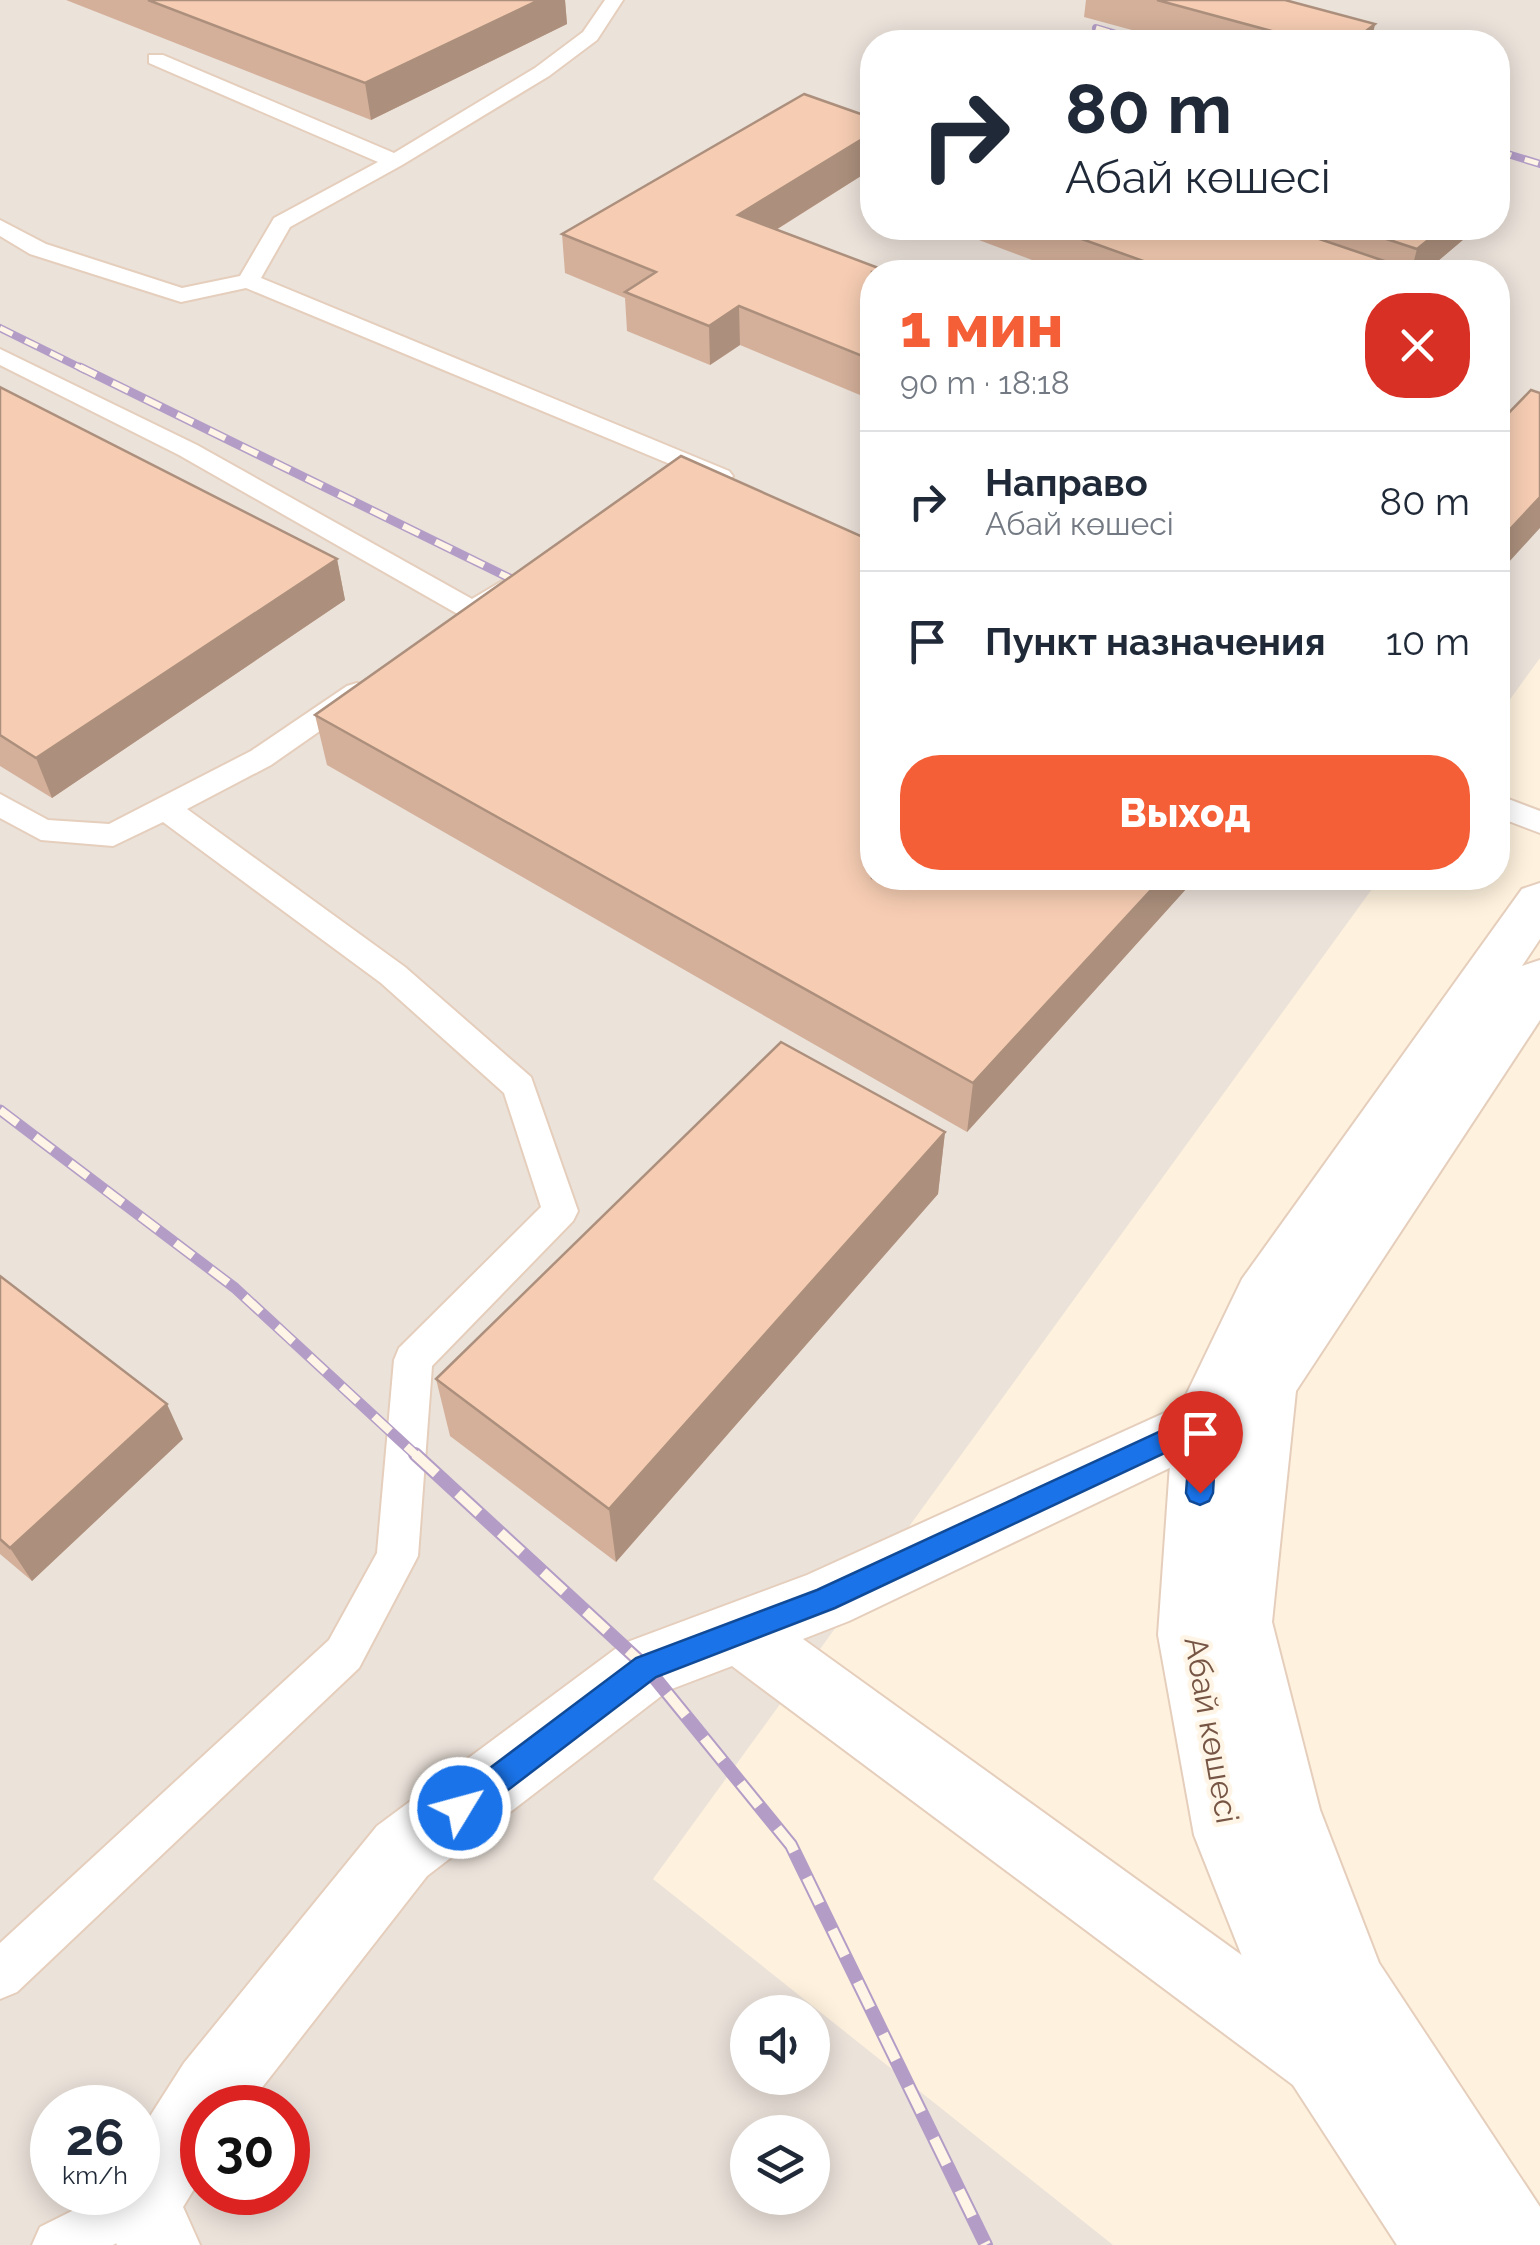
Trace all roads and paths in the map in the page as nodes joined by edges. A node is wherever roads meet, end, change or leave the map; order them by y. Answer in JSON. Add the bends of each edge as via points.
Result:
{"nodes":[{"id":1,"x":614,"y":0,"type":"edge"},
{"id":2,"x":156,"y":59,"type":"dead end"},
{"id":3,"x":395,"y":161,"type":"junction"},
{"id":4,"x":0,"y":226,"type":"edge"},
{"id":5,"x":248,"y":281,"type":"junction"},
{"id":6,"x":0,"y":356,"type":"edge"},
{"id":7,"x":748,"y":488,"type":"edge"},
{"id":8,"x":529,"y":568,"type":"edge"},
{"id":9,"x":473,"y":611,"type":"junction"},
{"id":10,"x":440,"y":634,"type":"edge"},
{"id":11,"x":375,"y":679,"type":"edge"},
{"id":12,"x":0,"y":804,"type":"edge"},
{"id":13,"x":164,"y":808,"type":"junction"},
{"id":14,"x":1510,"y":810,"type":"edge"},
{"id":15,"x":1540,"y":822,"type":"edge"},
{"id":16,"x":1540,"y":901,"type":"edge"},
{"id":17,"x":1540,"y":980,"type":"edge"},
{"id":18,"x":1204,"y":1422,"type":"junction"},
{"id":19,"x":737,"y":1630,"type":"junction"},
{"id":20,"x":0,"y":1975,"type":"edge"},
{"id":21,"x":1320,"y":2058,"type":"junction"},
{"id":22,"x":150,"y":2225,"type":"edge"},
{"id":23,"x":58,"y":2245,"type":"edge"},
{"id":24,"x":1444,"y":2245,"type":"edge"},
{"id":25,"x":1518,"y":2245,"type":"edge"}],
"edges":[{"from":1,"to":3,"type":"lane","via":[[590,36],[558,60]]},
{"from":2,"to":3,"type":"lane"},
{"from":3,"to":5,"type":"lane","via":[[282,223]]},
{"from":4,"to":5,"type":"lane","via":[[38,249],[181,295]]},
{"from":5,"to":7,"type":"lane"},
{"from":6,"to":9,"type":"lane","via":[[188,450]]},
{"from":8,"to":9,"type":"lane"},
{"from":9,"to":10,"type":"lane"},
{"from":11,"to":13,"type":"lane","via":[[261,758]]},
{"from":12,"to":13,"type":"lane","via":[[41,830],[113,835]]},
{"from":13,"to":20,"type":"lane","via":[[393,974],[518,1086],[560,1211],[414,1360],[397,1556],[344,1654]]},
{"from":14,"to":15,"type":"lane"},
{"from":16,"to":18,"type":"street","name":"Абай көшесі","via":[[1264,1296]]},
{"from":17,"to":25,"type":"street","name":"Абай көшесі","via":[[1266,1385],[1239,1622],[1285,1810],[1351,1986]]},
{"from":18,"to":19,"type":"street","via":[[826,1600]]},
{"from":18,"to":21,"type":"street","name":"Абай көшесі","via":[[1191,1635],[1230,1835]]},
{"from":19,"to":21,"type":"street"},
{"from":19,"to":22,"type":"street","via":[[646,1668],[402,1851],[211,2090]]},
{"from":21,"to":24,"type":"street","name":"Абай көшесі"},
{"from":22,"to":23,"type":"lane"}]}
